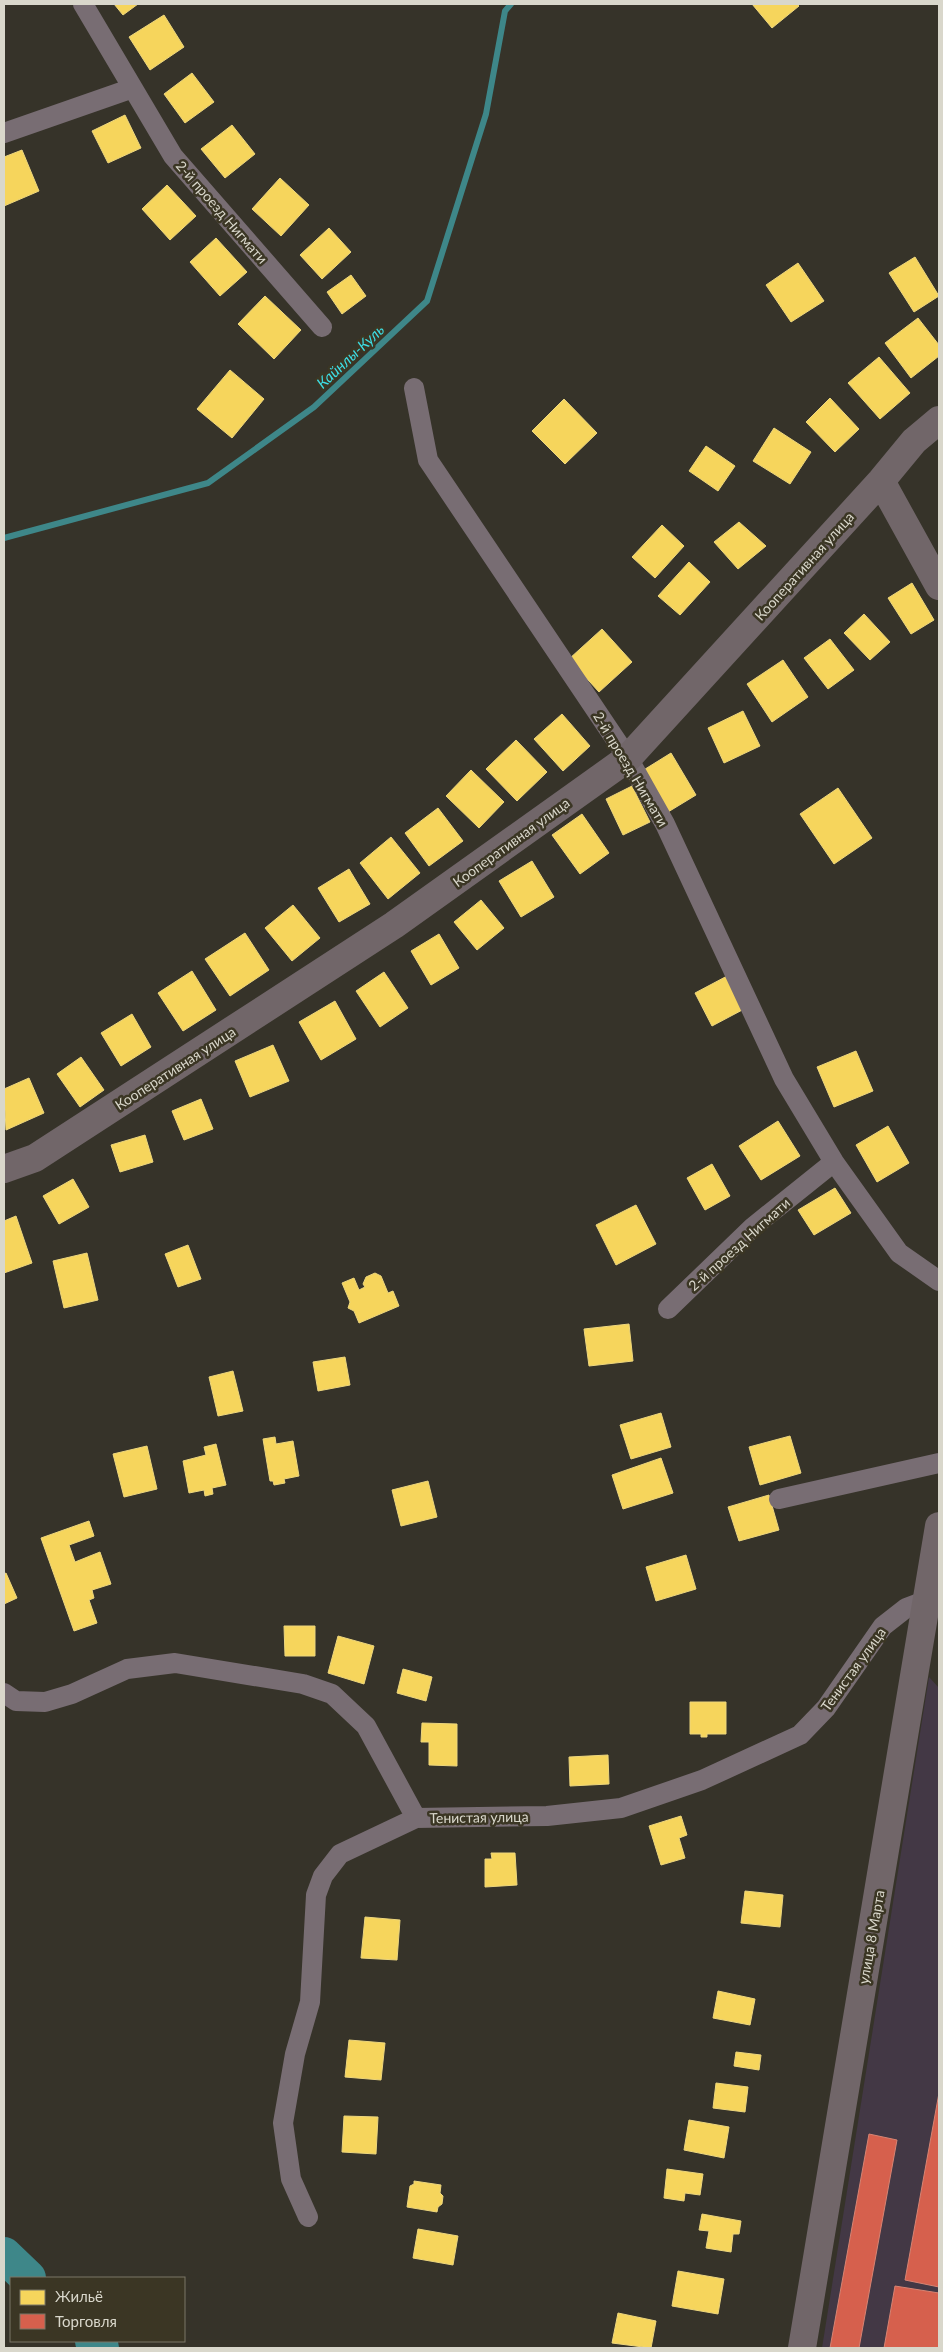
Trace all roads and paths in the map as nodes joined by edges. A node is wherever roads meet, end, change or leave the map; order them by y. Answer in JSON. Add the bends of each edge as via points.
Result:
{"nodes":[{"id":1,"x":82,"y":4,"type":"edge"},
{"id":2,"x":133,"y":88,"type":"junction"},
{"id":3,"x":4,"y":133,"type":"edge"},
{"id":4,"x":322,"y":327,"type":"dead end"},
{"id":5,"x":414,"y":388,"type":"dead end"},
{"id":6,"x":939,"y":420,"type":"edge"},
{"id":7,"x":881,"y":481,"type":"junction"},
{"id":8,"x":939,"y":586,"type":"edge"},
{"id":9,"x":628,"y":758,"type":"junction"},
{"id":10,"x":834,"y":1162,"type":"junction"},
{"id":11,"x":4,"y":1169,"type":"edge"},
{"id":12,"x":939,"y":1281,"type":"edge"},
{"id":13,"x":668,"y":1309,"type":"dead end"},
{"id":14,"x":939,"y":1463,"type":"edge"},
{"id":15,"x":779,"y":1499,"type":"dead end"},
{"id":16,"x":939,"y":1526,"type":"edge"},
{"id":17,"x":933,"y":1586,"type":"edge"},
{"id":18,"x":4,"y":1693,"type":"edge"},
{"id":19,"x":416,"y":1818,"type":"junction"},
{"id":20,"x":308,"y":2217,"type":"dead end"},
{"id":21,"x":802,"y":2348,"type":"edge"}],
"edges":[{"from":1,"to":2,"type":"street","name":"2-й проезд Нигмати"},
{"from":2,"to":3,"type":"street"},
{"from":2,"to":4,"type":"street","name":"2-й проезд Нигмати","via":[[173,156]]},
{"from":5,"to":9,"type":"street","name":"2-й проезд Нигмати","via":[[428,460]]},
{"from":6,"to":7,"type":"main road","name":"Кооперативная улица","via":[[914,441]]},
{"from":7,"to":8,"type":"main road"},
{"from":7,"to":9,"type":"main road","name":"Кооперативная улица"},
{"from":9,"to":10,"type":"street","name":"2-й проезд Нигмати","via":[[665,824],[784,1079]]},
{"from":9,"to":11,"type":"main road","name":"Кооперативная улица","via":[[394,925],[35,1158]]},
{"from":10,"to":12,"type":"street","name":"2-й проезд Нигмати","via":[[899,1253]]},
{"from":10,"to":13,"type":"street","name":"2-й проезд Нигмати","via":[[753,1227]]},
{"from":14,"to":15,"type":"street"},
{"from":16,"to":17,"type":"main road","name":"улица 8 Марта"},
{"from":17,"to":19,"type":"street","name":"Тенистая улица","via":[[883,1626],[826,1708],[800,1735],[702,1780],[621,1808],[547,1816]]},
{"from":17,"to":21,"type":"main road","name":"улица 8 Марта"},
{"from":18,"to":19,"type":"street","via":[[16,1701],[45,1702],[72,1694],[128,1669],[175,1662],[303,1684],[332,1694],[366,1726]]},
{"from":19,"to":20,"type":"street","name":"Тенистая улица","via":[[340,1854],[323,1876],[316,1895],[310,2002],[294,2054],[283,2123],[291,2179]]}]}
